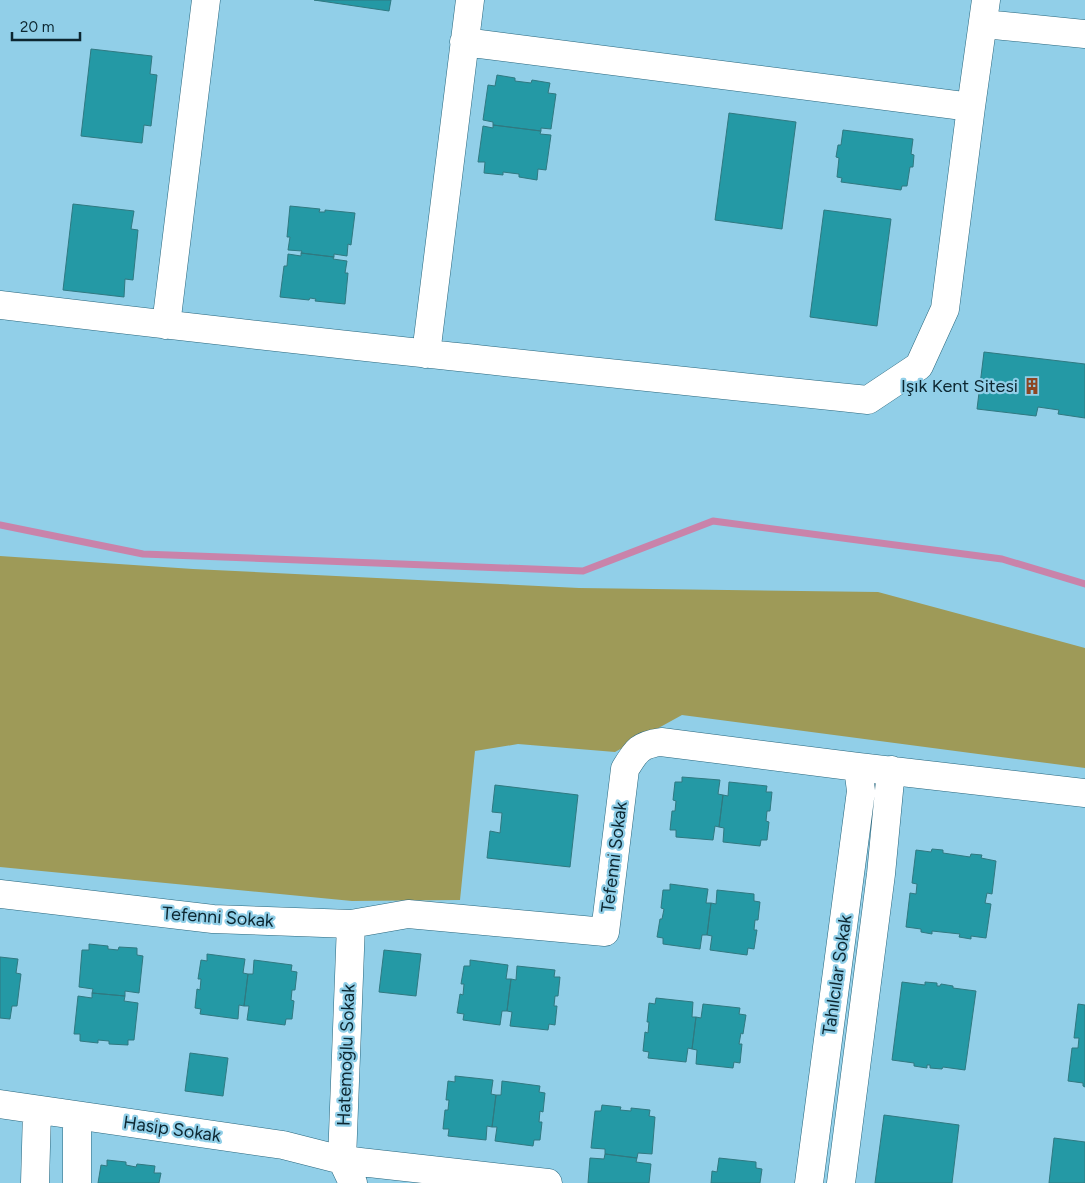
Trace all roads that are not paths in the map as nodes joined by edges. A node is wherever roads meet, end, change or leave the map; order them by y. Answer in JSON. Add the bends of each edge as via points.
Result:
{"nodes":[{"id":1,"x":206,"y":0,"type":"edge"},
{"id":2,"x":470,"y":0,"type":"edge"},
{"id":3,"x":985,"y":12,"type":"edge"},
{"id":4,"x":1085,"y":34,"type":"edge"},
{"id":5,"x":464,"y":42,"type":"junction"},
{"id":6,"x":971,"y":107,"type":"junction"},
{"id":7,"x":0,"y":305,"type":"edge"},
{"id":8,"x":166,"y":325,"type":"junction"},
{"id":9,"x":426,"y":354,"type":"junction"},
{"id":10,"x":858,"y":767,"type":"junction"},
{"id":11,"x":891,"y":770,"type":"junction"},
{"id":12,"x":1085,"y":793,"type":"edge"},
{"id":13,"x":0,"y":894,"type":"edge"},
{"id":14,"x":351,"y":924,"type":"junction"},
{"id":15,"x":0,"y":1104,"type":"edge"},
{"id":16,"x":37,"y":1111,"type":"junction"},
{"id":17,"x":77,"y":1116,"type":"junction"},
{"id":18,"x":348,"y":1171,"type":"edge"},
{"id":19,"x":35,"y":1183,"type":"edge"},
{"id":20,"x":77,"y":1183,"type":"edge"},
{"id":21,"x":548,"y":1183,"type":"edge"},
{"id":22,"x":809,"y":1183,"type":"edge"},
{"id":23,"x":841,"y":1183,"type":"edge"}],
"edges":[{"from":1,"to":8,"type":"street"},
{"from":2,"to":5,"type":"street"},
{"from":3,"to":4,"type":"street"},
{"from":3,"to":6,"type":"street"},
{"from":5,"to":6,"type":"street"},
{"from":5,"to":9,"type":"street"},
{"from":6,"to":9,"type":"street","via":[[945,309],[919,366],[868,400]]},
{"from":7,"to":8,"type":"street"},
{"from":8,"to":9,"type":"street"},
{"from":10,"to":11,"type":"street","name":"Tefenni Sokak"},
{"from":10,"to":14,"type":"street","name":"Tefenni Sokak","via":[[661,742],[646,744],[637,750],[625,770],[605,932],[408,914]]},
{"from":10,"to":22,"type":"street","name":"Tahılcılar Sokak","via":[[861,790]]},
{"from":11,"to":12,"type":"street","name":"Tefenni Sokak"},
{"from":11,"to":23,"type":"street","via":[[881,874]]},
{"from":13,"to":14,"type":"street","name":"Tefenni Sokak","via":[[213,919]]},
{"from":14,"to":18,"type":"street","name":"Hatemoğlu Sokak"},
{"from":15,"to":16,"type":"street","name":"Hasip Sokak"},
{"from":16,"to":17,"type":"street","name":"Hasip Sokak"},
{"from":16,"to":19,"type":"street"},
{"from":17,"to":18,"type":"street","name":"Hasip Sokak","via":[[283,1145]]},
{"from":17,"to":20,"type":"street"},
{"from":18,"to":21,"type":"street","name":"Hasip Sokak"}]}
